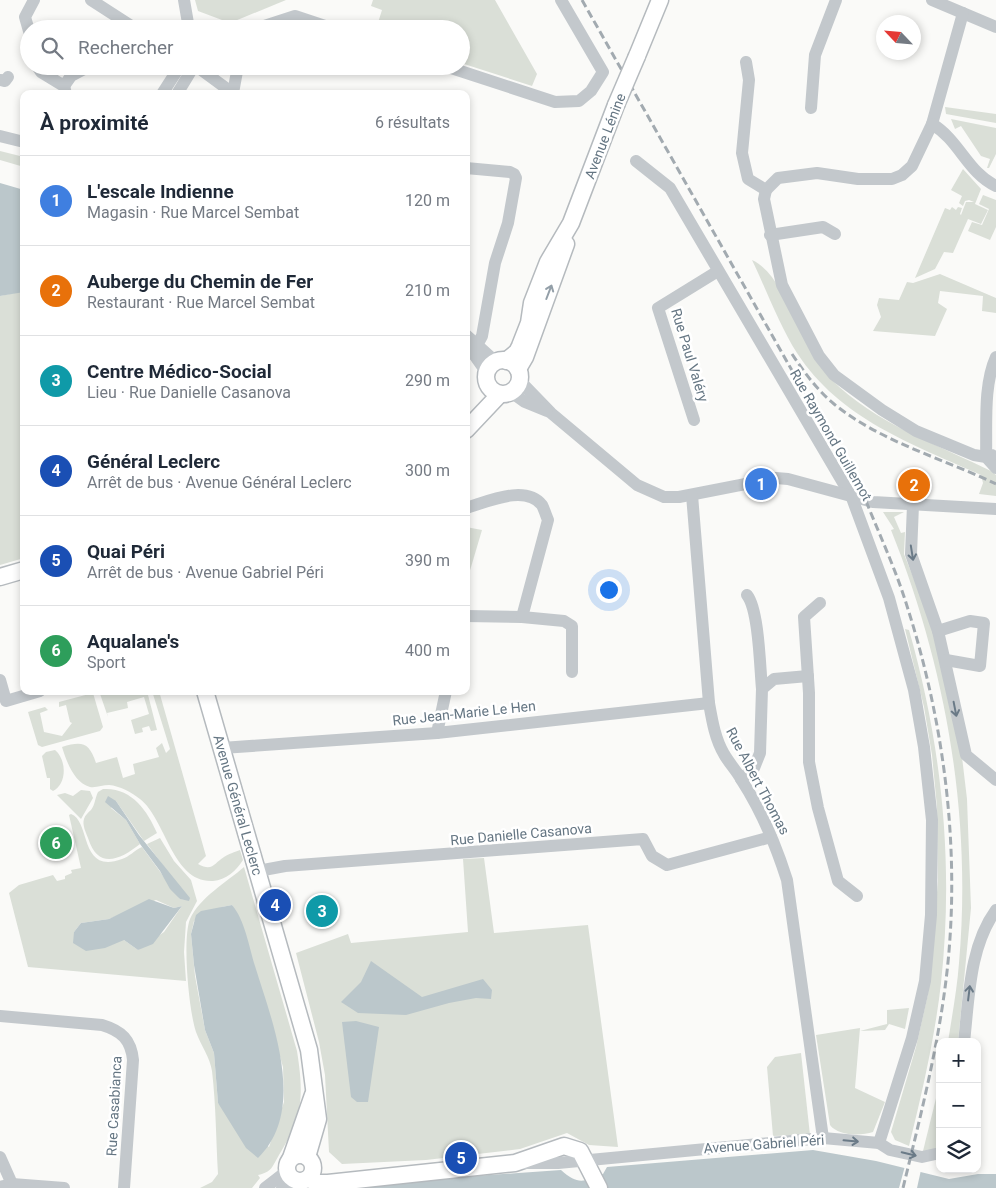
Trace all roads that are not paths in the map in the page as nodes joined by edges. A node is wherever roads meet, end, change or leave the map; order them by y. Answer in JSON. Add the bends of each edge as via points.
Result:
{"nodes":[{"id":1,"x":34,"y":0,"type":"edge"},
{"id":2,"x":91,"y":0,"type":"edge"},
{"id":3,"x":184,"y":0,"type":"edge"},
{"id":4,"x":562,"y":0,"type":"edge"},
{"id":5,"x":660,"y":0,"type":"edge"},
{"id":6,"x":836,"y":0,"type":"edge"},
{"id":7,"x":932,"y":0,"type":"edge"},
{"id":8,"x":963,"y":13,"type":"junction"},
{"id":9,"x":26,"y":20,"type":"edge"},
{"id":10,"x":113,"y":20,"type":"edge"},
{"id":11,"x":188,"y":20,"type":"edge"},
{"id":12,"x":277,"y":20,"type":"edge"},
{"id":13,"x":308,"y":20,"type":"edge"},
{"id":14,"x":996,"y":26,"type":"edge"},
{"id":15,"x":746,"y":62,"type":"dead end"},
{"id":16,"x":470,"y":74,"type":"edge"},
{"id":17,"x":47,"y":75,"type":"edge"},
{"id":18,"x":73,"y":75,"type":"edge"},
{"id":19,"x":174,"y":75,"type":"edge"},
{"id":20,"x":189,"y":75,"type":"edge"},
{"id":21,"x":216,"y":75,"type":"edge"},
{"id":22,"x":237,"y":75,"type":"edge"},
{"id":23,"x":65,"y":90,"type":"edge"},
{"id":24,"x":165,"y":90,"type":"edge"},
{"id":25,"x":180,"y":90,"type":"edge"},
{"id":26,"x":231,"y":90,"type":"edge"},
{"id":27,"x":234,"y":90,"type":"edge"},
{"id":28,"x":614,"y":101,"type":"junction"},
{"id":29,"x":811,"y":108,"type":"dead end"},
{"id":30,"x":932,"y":124,"type":"junction"},
{"id":31,"x":0,"y":136,"type":"edge"},
{"id":32,"x":20,"y":141,"type":"edge"},
{"id":33,"x":636,"y":161,"type":"dead end"},
{"id":34,"x":470,"y":168,"type":"edge"},
{"id":35,"x":996,"y":186,"type":"edge"},
{"id":36,"x":766,"y":190,"type":"junction"},
{"id":37,"x":571,"y":223,"type":"junction"},
{"id":38,"x":835,"y":234,"type":"dead end"},
{"id":39,"x":770,"y":235,"type":"junction"},
{"id":40,"x":548,"y":262,"type":"junction"},
{"id":41,"x":718,"y":271,"type":"junction"},
{"id":42,"x":471,"y":345,"type":"edge"},
{"id":43,"x":996,"y":357,"type":"edge"},
{"id":44,"x":503,"y":377,"type":"junction"},
{"id":45,"x":470,"y":414,"type":"edge"},
{"id":46,"x":694,"y":420,"type":"dead end"},
{"id":47,"x":470,"y":426,"type":"edge"},
{"id":48,"x":991,"y":456,"type":"edge"},
{"id":49,"x":996,"y":468,"type":"edge"},
{"id":50,"x":692,"y":495,"type":"junction"},
{"id":51,"x":852,"y":498,"type":"junction"},
{"id":52,"x":913,"y":505,"type":"junction"},
{"id":53,"x":470,"y":507,"type":"edge"},
{"id":54,"x":996,"y":509,"type":"edge"},
{"id":55,"x":20,"y":571,"type":"edge"},
{"id":56,"x":0,"y":577,"type":"edge"},
{"id":57,"x":747,"y":595,"type":"dead end"},
{"id":58,"x":820,"y":603,"type":"dead end"},
{"id":59,"x":470,"y":616,"type":"edge"},
{"id":60,"x":522,"y":617,"type":"junction"},
{"id":61,"x":938,"y":631,"type":"junction"},
{"id":62,"x":946,"y":660,"type":"junction"},
{"id":63,"x":572,"y":672,"type":"dead end"},
{"id":64,"x":808,"y":676,"type":"junction"},
{"id":65,"x":0,"y":680,"type":"edge"},
{"id":66,"x":762,"y":689,"type":"junction"},
{"id":67,"x":26,"y":695,"type":"edge"},
{"id":68,"x":206,"y":695,"type":"edge"},
{"id":69,"x":445,"y":695,"type":"edge"},
{"id":70,"x":709,"y":703,"type":"junction"},
{"id":71,"x":437,"y":732,"type":"junction"},
{"id":72,"x":222,"y":748,"type":"junction"},
{"id":73,"x":741,"y":779,"type":"junction"},
{"id":74,"x":996,"y":780,"type":"edge"},
{"id":75,"x":771,"y":837,"type":"junction"},
{"id":76,"x":258,"y":871,"type":"junction"},
{"id":77,"x":857,"y":896,"type":"dead end"},
{"id":78,"x":996,"y":910,"type":"edge"},
{"id":79,"x":0,"y":1016,"type":"edge"},
{"id":80,"x":964,"y":1038,"type":"edge"},
{"id":81,"x":823,"y":1138,"type":"junction"},
{"id":82,"x":879,"y":1143,"type":"junction"},
{"id":83,"x":936,"y":1154,"type":"edge"},
{"id":84,"x":0,"y":1157,"type":"edge"},
{"id":85,"x":586,"y":1159,"type":"junction"},
{"id":86,"x":297,"y":1171,"type":"edge"},
{"id":87,"x":597,"y":1183,"type":"edge"},
{"id":88,"x":6,"y":1185,"type":"edge"},
{"id":89,"x":64,"y":1188,"type":"edge"},
{"id":90,"x":124,"y":1188,"type":"edge"},
{"id":91,"x":265,"y":1188,"type":"edge"}],
"edges":[{"from":1,"to":9,"type":"street"},
{"from":2,"to":10,"type":"street"},
{"from":3,"to":11,"type":"street"},
{"from":4,"to":16,"type":"street","via":[[603,72],[591,91],[579,101],[555,102]]},
{"from":5,"to":28,"type":"main road","bridge":true,"via":[[638,53],[619,80]]},
{"from":6,"to":29,"type":"street","via":[[815,55]]},
{"from":7,"to":8,"type":"street"},
{"from":8,"to":14,"type":"street"},
{"from":8,"to":30,"type":"street"},
{"from":12,"to":13,"type":"street","via":[[296,16]]},
{"from":15,"to":36,"type":"street","via":[[749,80],[742,153],[748,178]]},
{"from":17,"to":23,"type":"street"},
{"from":18,"to":23,"type":"street"},
{"from":19,"to":24,"type":"street"},
{"from":20,"to":25,"type":"street"},
{"from":21,"to":26,"type":"street"},
{"from":22,"to":27,"type":"street"},
{"from":28,"to":37,"type":"main road","name":"Avenue Lénine"},
{"from":28,"to":40,"type":"main road","via":[[586,154]]},
{"from":30,"to":35,"type":"street","via":[[951,138],[976,172]]},
{"from":30,"to":36,"type":"street","via":[[912,166],[892,180],[817,173],[778,178]]},
{"from":31,"to":32,"type":"street"},
{"from":33,"to":41,"type":"street","name":"Rue Raymond Guillemot","via":[[670,188]]},
{"from":34,"to":42,"type":"street","via":[[510,172],[516,178],[484,326]]},
{"from":36,"to":39,"type":"street","via":[[764,199]]},
{"from":37,"to":40,"type":"main road","name":"Avenue Lénine"},
{"from":44,"to":37,"type":"main road","name":"Avenue Lénine","one_way":true,"via":[[525,356],[559,266]]},
{"from":38,"to":39,"type":"street","via":[[823,227]]},
{"from":39,"to":48,"type":"street","via":[[782,285],[819,356],[834,375],[916,430],[974,455]]},
{"from":40,"to":44,"type":"main road","name":"Avenue Lénine","via":[[532,303],[529,323]]},
{"from":41,"to":46,"type":"street","name":"Rue Paul Valéry","via":[[658,308]]},
{"from":41,"to":51,"type":"street","name":"Rue Raymond Guillemot"},
{"from":42,"to":44,"type":"street"},
{"from":43,"to":48,"type":"street","via":[[989,372]]},
{"from":44,"to":45,"type":"main road"},
{"from":44,"to":47,"type":"main road","via":[[489,408]]},
{"from":44,"to":50,"type":"street","via":[[525,402],[551,413],[637,485],[664,497]]},
{"from":48,"to":49,"type":"street"},
{"from":50,"to":51,"type":"street","via":[[776,478]]},
{"from":50,"to":70,"type":"street","name":"Rue Albert Thomas"},
{"from":51,"to":52,"type":"street"},
{"from":51,"to":82,"type":"street","name":"Rue Raymond Guillemot","via":[[889,598],[914,690],[932,820],[931,915],[925,981],[912,1038]]},
{"from":52,"to":54,"type":"street"},
{"from":52,"to":61,"type":"street","one_way":true,"via":[[911,554]]},
{"from":53,"to":60,"type":"street","via":[[524,494],[542,505],[548,520]]},
{"from":55,"to":56,"type":"main road"},
{"from":57,"to":66,"type":"street","via":[[752,605]]},
{"from":58,"to":64,"type":"street","via":[[804,618]]},
{"from":59,"to":60,"type":"street"},
{"from":60,"to":63,"type":"street","via":[[564,621],[572,626]]},
{"from":61,"to":62,"type":"street"},
{"from":61,"to":62,"type":"street","via":[[970,621],[984,623],[980,666]]},
{"from":62,"to":74,"type":"street","one_way":true,"via":[[966,754]]},
{"from":64,"to":66,"type":"street","via":[[774,679]]},
{"from":64,"to":77,"type":"street","via":[[809,762],[818,808],[838,881]]},
{"from":65,"to":67,"type":"street","via":[[6,701]]},
{"from":66,"to":73,"type":"street","via":[[760,753],[754,768]]},
{"from":68,"to":72,"type":"main road","name":"Avenue Général Leclerc"},
{"from":69,"to":71,"type":"street"},
{"from":70,"to":71,"type":"street","name":"Rue Jean-Marie Le Hen"},
{"from":70,"to":73,"type":"street","name":"Rue Albert Thomas","via":[[723,753]]},
{"from":71,"to":72,"type":"street","name":"Rue Jean-Marie Le Hen"},
{"from":72,"to":76,"type":"main road","name":"Avenue Général Leclerc"},
{"from":73,"to":75,"type":"street","name":"Rue Albert Thomas"},
{"from":75,"to":76,"type":"street","name":"Rue Danielle Casanova","via":[[667,865],[652,856],[643,839],[285,866]]},
{"from":75,"to":81,"type":"street","name":"Rue Albert Thomas","via":[[787,880]]},
{"from":76,"to":86,"type":"main road","name":"Avenue Général Leclerc","via":[[309,1050],[314,1093]]},
{"from":80,"to":78,"type":"street","one_way":true,"via":[[972,972],[979,944]]},
{"from":79,"to":90,"type":"street","name":"Rue Casabianca","via":[[102,1025],[114,1029],[128,1041],[133,1060]]},
{"from":81,"to":82,"type":"street","name":"Avenue Gabriel Péri","one_way":true},
{"from":81,"to":85,"type":"street","name":"Avenue Gabriel Péri"},
{"from":82,"to":83,"type":"street","name":"Avenue Gabriel Péri","one_way":true,"via":[[890,1150],[922,1157]]},
{"from":84,"to":88,"type":"street"},
{"from":85,"to":86,"type":"main road","via":[[580,1151],[564,1146],[515,1163],[319,1183]]},
{"from":85,"to":87,"type":"main road"},
{"from":86,"to":91,"type":"street"},
{"from":88,"to":89,"type":"street"}]}
